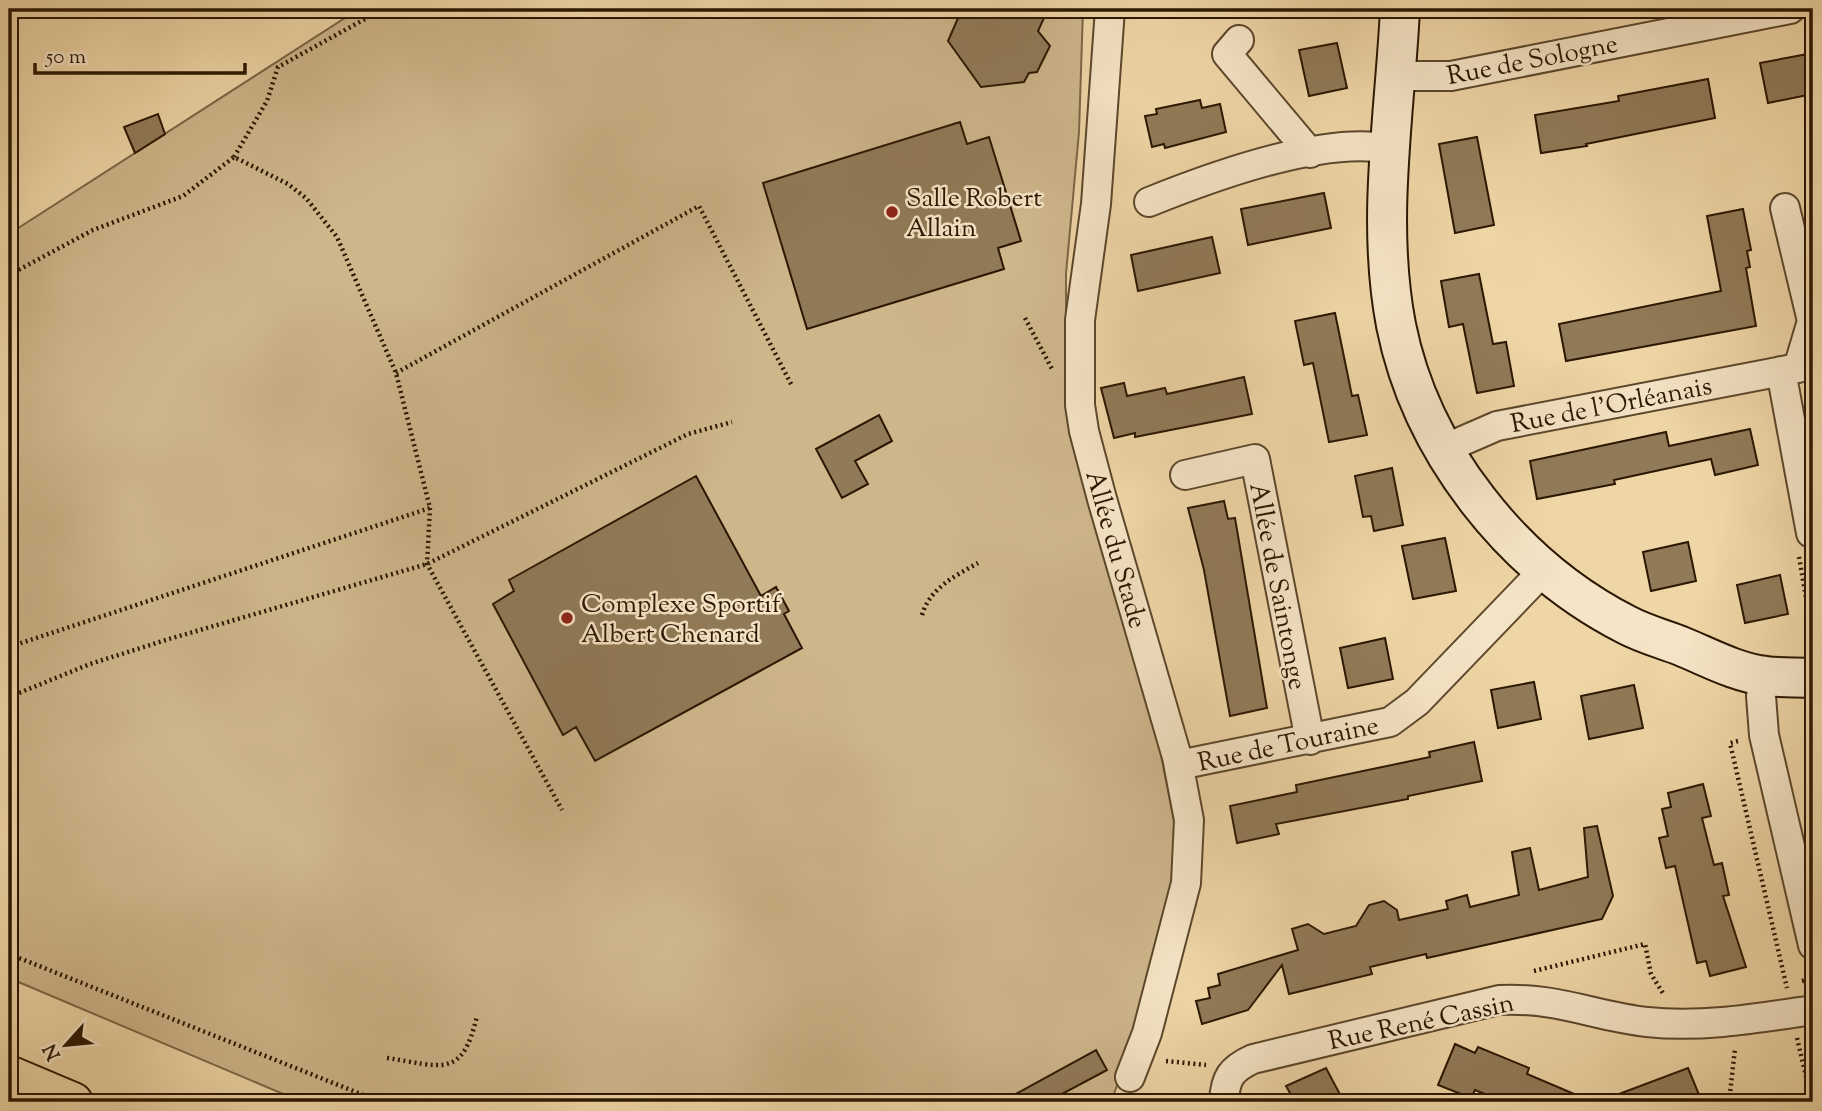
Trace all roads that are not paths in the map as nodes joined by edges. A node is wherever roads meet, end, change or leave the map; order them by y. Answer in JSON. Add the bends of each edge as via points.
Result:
{"nodes":[{"id":1,"x":1110,"y":9,"type":"edge"},
{"id":2,"x":1400,"y":9,"type":"edge"},
{"id":3,"x":1790,"y":9,"type":"edge"},
{"id":4,"x":1239,"y":40,"type":"dead end"},
{"id":5,"x":1396,"y":76,"type":"junction"},
{"id":6,"x":1390,"y":149,"type":"junction"},
{"id":7,"x":1310,"y":153,"type":"junction"},
{"id":8,"x":1149,"y":202,"type":"dead end"},
{"id":9,"x":1785,"y":208,"type":"dead end"},
{"id":10,"x":1781,"y":371,"type":"junction"},
{"id":11,"x":1444,"y":449,"type":"junction"},
{"id":12,"x":1185,"y":475,"type":"dead end"},
{"id":13,"x":1811,"y":533,"type":"road end"},
{"id":14,"x":1544,"y":570,"type":"junction"},
{"id":15,"x":1764,"y":676,"type":"junction"},
{"id":16,"x":1813,"y":678,"type":"edge"},
{"id":17,"x":1310,"y":740,"type":"junction"},
{"id":18,"x":1179,"y":765,"type":"junction"},
{"id":19,"x":1813,"y":945,"type":"edge"},
{"id":20,"x":1802,"y":1011,"type":"edge"},
{"id":21,"x":1134,"y":1068,"type":"road end"},
{"id":22,"x":9,"y":1075,"type":"edge"},
{"id":23,"x":73,"y":1102,"type":"edge"},
{"id":24,"x":1224,"y":1102,"type":"edge"}],
"edges":[{"from":1,"to":18,"type":"street","name":"Allée du Stade","via":[[1096,204],[1080,320],[1080,405],[1102,499]]},
{"from":2,"to":5,"type":"street"},
{"from":3,"to":5,"type":"street","name":"Rue de Sologne","via":[[1451,76]]},
{"from":4,"to":7,"type":"street","via":[[1227,54]]},
{"from":5,"to":6,"type":"street"},
{"from":6,"to":7,"type":"street","via":[[1361,145]]},
{"from":6,"to":11,"type":"street","via":[[1386,230],[1396,326],[1417,396]]},
{"from":7,"to":8,"type":"street","via":[[1215,175]]},
{"from":9,"to":10,"type":"street","via":[[1812,321],[1798,368]]},
{"from":10,"to":11,"type":"street","name":"Rue de l'Orléanais","via":[[1497,426]]},
{"from":10,"to":13,"type":"street"},
{"from":11,"to":14,"type":"street","via":[[1473,493]]},
{"from":12,"to":17,"type":"street","name":"Allée de Saintonge","via":[[1255,459]]},
{"from":14,"to":15,"type":"street","via":[[1628,626]]},
{"from":14,"to":17,"type":"street","name":"Rue de Touraine","via":[[1399,716]]},
{"from":15,"to":16,"type":"street"},
{"from":15,"to":19,"type":"street","via":[[1764,735]]},
{"from":17,"to":18,"type":"street","name":"Rue de Touraine"},
{"from":18,"to":21,"type":"street","name":"Allée du Stade","via":[[1189,820],[1186,883]]},
{"from":20,"to":24,"type":"street","name":"Rue René Cassin","via":[[1678,1024],[1645,1022],[1565,1003],[1499,1000],[1252,1059],[1231,1071]]},
{"from":22,"to":23,"type":"highway"}]}
